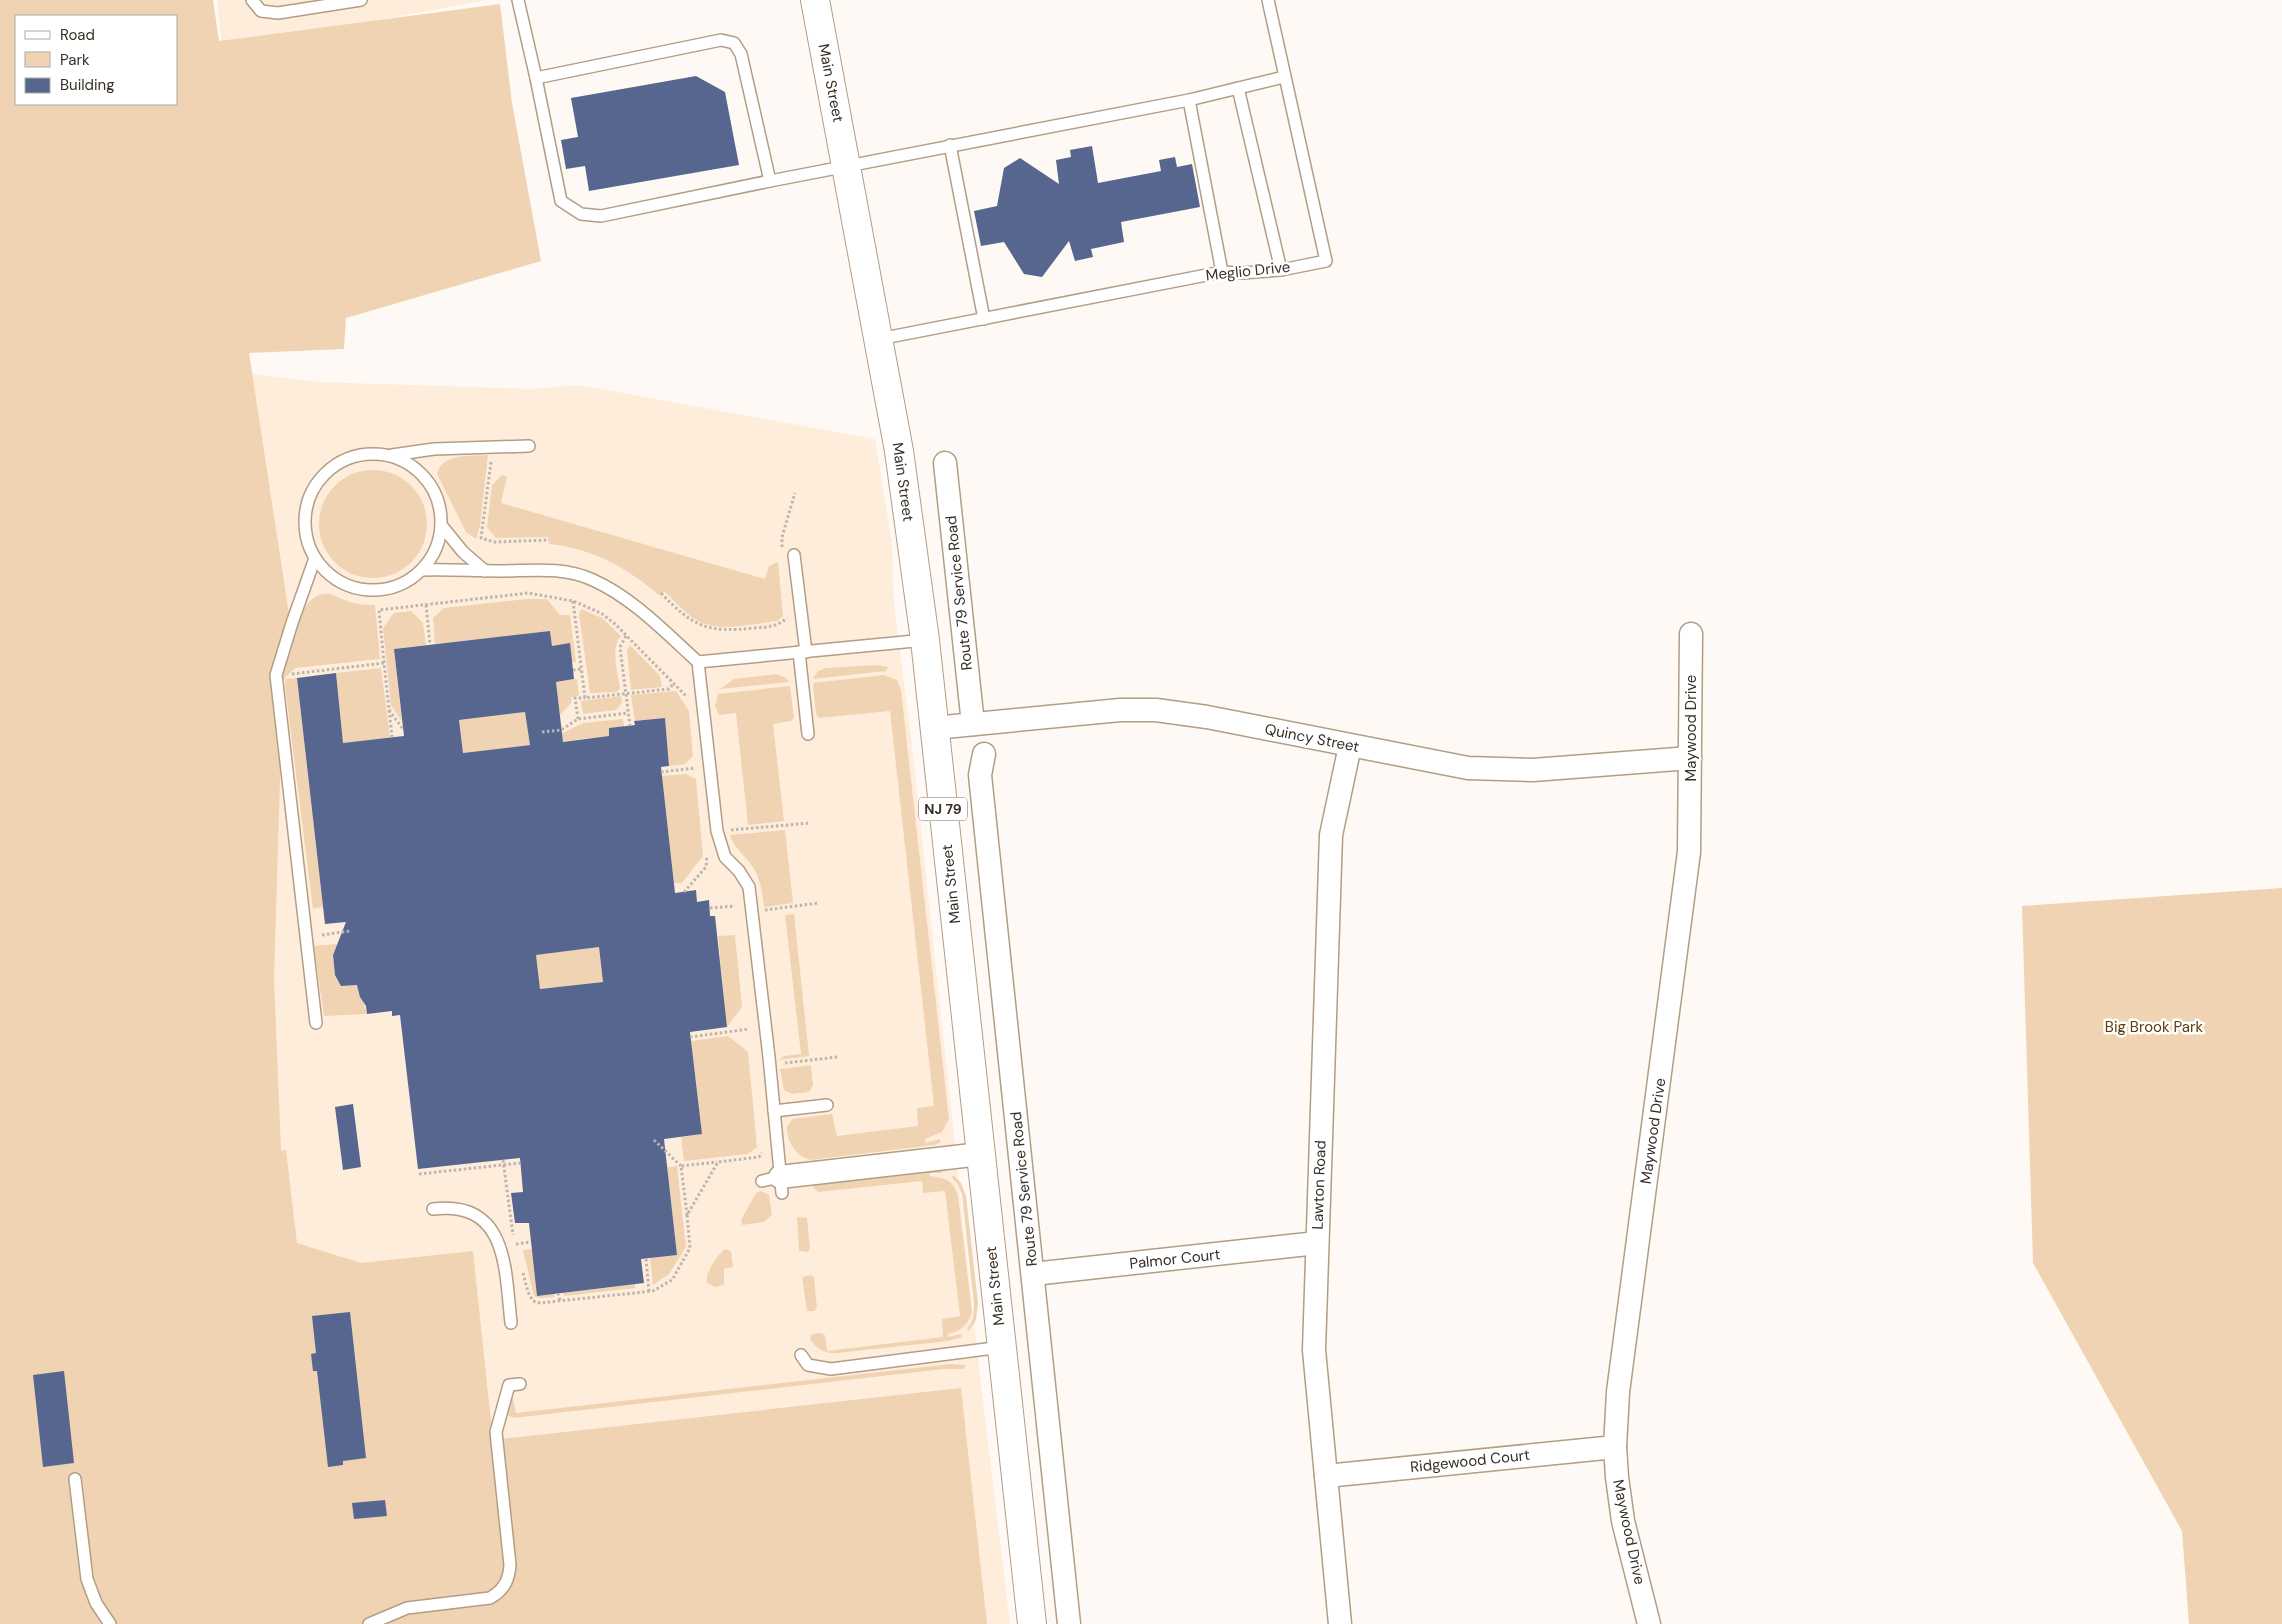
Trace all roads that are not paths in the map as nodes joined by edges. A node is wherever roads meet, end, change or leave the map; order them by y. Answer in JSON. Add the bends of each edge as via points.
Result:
{"nodes":[{"id":1,"x":252,"y":0,"type":"edge"},
{"id":2,"x":361,"y":0,"type":"edge"},
{"id":3,"x":518,"y":0,"type":"edge"},
{"id":4,"x":815,"y":0,"type":"edge"},
{"id":5,"x":1268,"y":0,"type":"edge"},
{"id":6,"x":340,"y":2,"type":"edge"},
{"id":7,"x":1284,"y":77,"type":"junction"},
{"id":8,"x":536,"y":78,"type":"junction"},
{"id":9,"x":1238,"y":88,"type":"junction"},
{"id":10,"x":1189,"y":100,"type":"junction"},
{"id":11,"x":950,"y":145,"type":"junction"},
{"id":12,"x":847,"y":166,"type":"junction"},
{"id":13,"x":770,"y":181,"type":"junction"},
{"id":14,"x":1281,"y":270,"type":"junction"},
{"id":15,"x":1222,"y":272,"type":"junction"},
{"id":16,"x":984,"y":319,"type":"junction"},
{"id":17,"x":879,"y":339,"type":"junction"},
{"id":18,"x":530,"y":446,"type":"dead end"},
{"id":19,"x":389,"y":455,"type":"junction"},
{"id":20,"x":945,"y":463,"type":"dead end"},
{"id":21,"x":441,"y":525,"type":"junction"},
{"id":22,"x":794,"y":555,"type":"dead end"},
{"id":23,"x":315,"y":558,"type":"junction"},
{"id":24,"x":422,"y":570,"type":"junction"},
{"id":25,"x":484,"y":571,"type":"junction"},
{"id":26,"x":1691,"y":634,"type":"dead end"},
{"id":27,"x":925,"y":640,"type":"junction"},
{"id":28,"x":803,"y":652,"type":"junction"},
{"id":29,"x":698,"y":662,"type":"junction"},
{"id":30,"x":973,"y":724,"type":"junction"},
{"id":31,"x":934,"y":728,"type":"junction"},
{"id":32,"x":808,"y":734,"type":"dead end"},
{"id":33,"x":1350,"y":746,"type":"junction"},
{"id":34,"x":984,"y":754,"type":"dead end"},
{"id":35,"x":1690,"y":758,"type":"junction"},
{"id":36,"x":316,"y":1023,"type":"dead end"},
{"id":37,"x":827,"y":1105,"type":"dead end"},
{"id":38,"x":774,"y":1111,"type":"junction"},
{"id":39,"x":981,"y":1154,"type":"junction"},
{"id":40,"x":774,"y":1184,"type":"joint"},
{"id":41,"x":433,"y":1208,"type":"dead end"},
{"id":42,"x":1317,"y":1243,"type":"junction"},
{"id":43,"x":1033,"y":1274,"type":"junction"},
{"id":44,"x":511,"y":1323,"type":"dead end"},
{"id":45,"x":1002,"y":1347,"type":"junction"},
{"id":46,"x":801,"y":1355,"type":"dead end"},
{"id":47,"x":520,"y":1384,"type":"dead end"},
{"id":48,"x":1615,"y":1447,"type":"junction"},
{"id":49,"x":1326,"y":1476,"type":"junction"},
{"id":50,"x":75,"y":1479,"type":"dead end"},
{"id":51,"x":110,"y":1624,"type":"edge"},
{"id":52,"x":368,"y":1624,"type":"edge"},
{"id":53,"x":1032,"y":1624,"type":"edge"},
{"id":54,"x":1069,"y":1624,"type":"edge"},
{"id":55,"x":1340,"y":1624,"type":"edge"},
{"id":56,"x":1649,"y":1624,"type":"edge"}],
"edges":[{"from":1,"to":6,"type":"lane","via":[[261,11],[278,13]]},
{"from":2,"to":6,"type":"lane"},
{"from":3,"to":8,"type":"lane"},
{"from":4,"to":12,"type":"main road","name":"Main Street","number":"NJ 79"},
{"from":5,"to":7,"type":"lane","name":"Meglio Drive"},
{"from":7,"to":9,"type":"lane"},
{"from":7,"to":14,"type":"lane","name":"Meglio Drive","via":[[1326,261]]},
{"from":8,"to":13,"type":"lane","via":[[561,201],[581,214],[602,216]]},
{"from":8,"to":13,"type":"lane","via":[[721,40],[734,43],[741,54]]},
{"from":9,"to":10,"type":"lane"},
{"from":9,"to":14,"type":"lane"},
{"from":10,"to":11,"type":"lane"},
{"from":10,"to":15,"type":"lane"},
{"from":11,"to":12,"type":"lane"},
{"from":11,"to":16,"type":"lane"},
{"from":12,"to":13,"type":"lane"},
{"from":12,"to":17,"type":"main road","name":"Main Street","number":"NJ 79"},
{"from":14,"to":15,"type":"lane","name":"Meglio Drive"},
{"from":15,"to":16,"type":"lane","name":"Meglio Drive"},
{"from":16,"to":17,"type":"lane","name":"Meglio Drive"},
{"from":17,"to":27,"type":"main road","name":"Main Street","number":"NJ 79","via":[[899,451]]},
{"from":18,"to":19,"type":"lane","via":[[434,449]]},
{"from":19,"to":21,"type":"lane","via":[[408,463],[425,476],[436,494],[442,513]]},
{"from":19,"to":23,"type":"lane","via":[[366,454],[344,460],[325,473],[312,492],[305,514],[306,536]]},
{"from":20,"to":30,"type":"street","name":"Route 79 Service Road"},
{"from":21,"to":24,"type":"lane","via":[[434,554]]},
{"from":21,"to":25,"type":"lane"},
{"from":22,"to":28,"type":"lane"},
{"from":23,"to":24,"type":"lane","via":[[328,574],[346,585],[366,590],[386,589],[406,582]]},
{"from":23,"to":36,"type":"lane","via":[[276,675]]},
{"from":24,"to":25,"type":"lane","via":[[454,568]]},
{"from":25,"to":29,"type":"lane","via":[[552,570],[591,579],[637,608]]},
{"from":26,"to":35,"type":"street","name":"Maywood Drive"},
{"from":27,"to":28,"type":"lane"},
{"from":27,"to":31,"type":"main road","name":"Main Street","number":"NJ 79"},
{"from":28,"to":29,"type":"lane"},
{"from":28,"to":32,"type":"lane"},
{"from":29,"to":38,"type":"lane","via":[[717,832],[725,857],[749,886]]},
{"from":30,"to":31,"type":"street","name":"Quincy Street"},
{"from":30,"to":33,"type":"street","name":"Quincy Street","via":[[1120,710],[1156,710]]},
{"from":31,"to":39,"type":"main road","name":"Main Street","number":"NJ 79"},
{"from":33,"to":35,"type":"street","name":"Quincy Street","via":[[1501,771]]},
{"from":33,"to":42,"type":"street","name":"Lawton Road","via":[[1331,835]]},
{"from":34,"to":43,"type":"street","name":"Route 79 Service Road","via":[[980,775]]},
{"from":35,"to":48,"type":"street","name":"Maywood Drive","via":[[1689,852],[1618,1392]]},
{"from":37,"to":38,"type":"lane"},
{"from":38,"to":40,"type":"lane"},
{"from":39,"to":40,"type":"street"},
{"from":39,"to":45,"type":"main road","name":"Main Street","number":"NJ 79"},
{"from":41,"to":44,"type":"lane","via":[[453,1206],[478,1217],[494,1230],[504,1258]]},
{"from":42,"to":43,"type":"street","name":"Palmor Court"},
{"from":42,"to":49,"type":"street","name":"Lawton Road","via":[[1314,1350]]},
{"from":43,"to":54,"type":"street","name":"Route 79 Service Road"},
{"from":45,"to":46,"type":"lane","via":[[831,1369],[808,1365]]},
{"from":45,"to":53,"type":"main road","name":"Main Street","number":"NJ 79"},
{"from":47,"to":52,"type":"lane","via":[[509,1385],[496,1432],[510,1565],[506,1582],[499,1593],[490,1598],[407,1608]]},
{"from":48,"to":49,"type":"street","name":"Ridgewood Court"},
{"from":48,"to":56,"type":"street","name":"Maywood Drive","via":[[1624,1521]]},
{"from":49,"to":55,"type":"street","name":"Lawton Road"},
{"from":50,"to":51,"type":"lane","via":[[87,1579],[96,1603]]}]}
